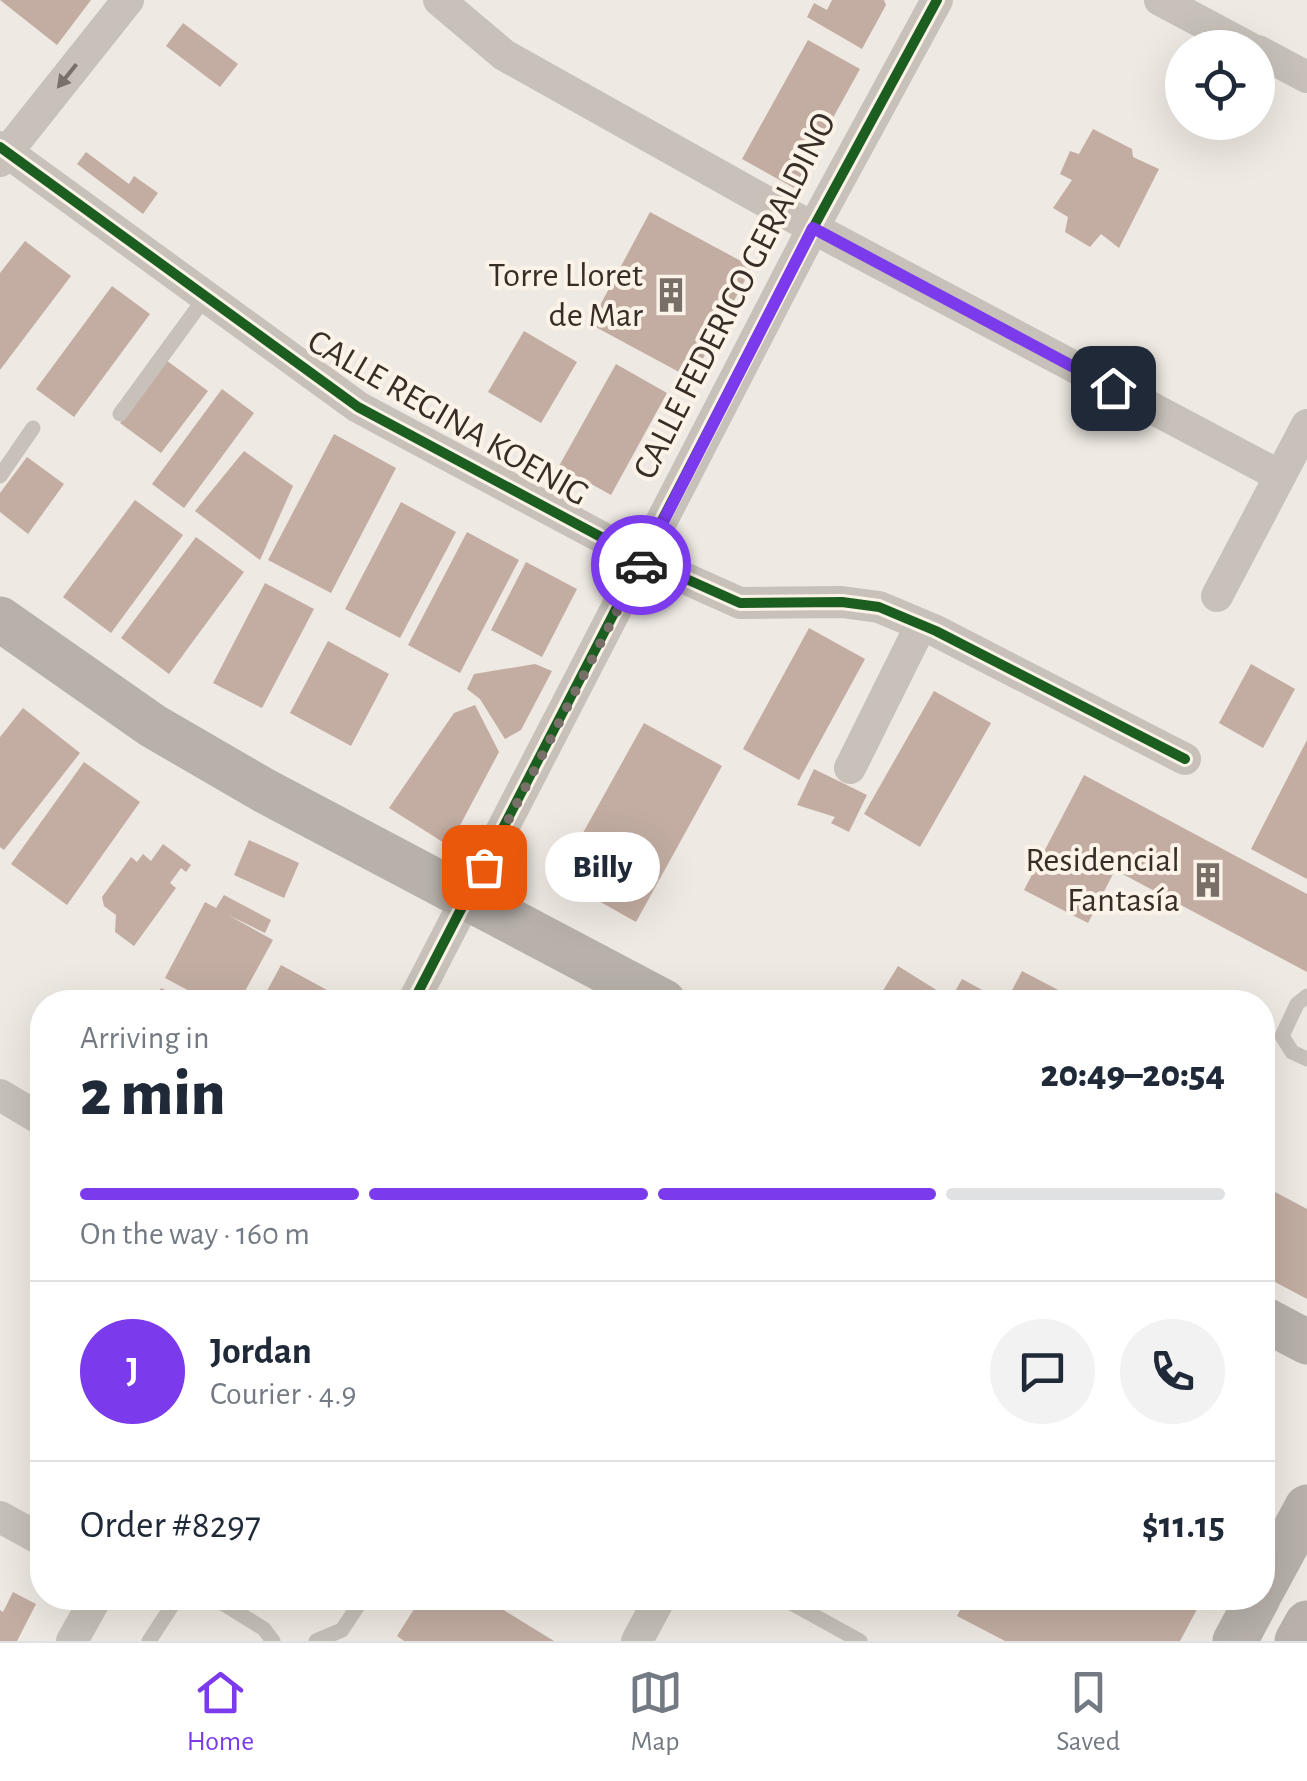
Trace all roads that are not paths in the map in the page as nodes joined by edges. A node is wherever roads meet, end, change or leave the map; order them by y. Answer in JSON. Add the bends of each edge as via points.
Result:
{"nodes":[{"id":1,"x":128,"y":0,"type":"edge"},
{"id":2,"x":439,"y":0,"type":"edge"},
{"id":3,"x":937,"y":0,"type":"edge"},
{"id":4,"x":1160,"y":0,"type":"edge"},
{"id":5,"x":1216,"y":30,"type":"edge"},
{"id":6,"x":1275,"y":60,"type":"edge"},
{"id":7,"x":1307,"y":78,"type":"edge"},
{"id":8,"x":2,"y":154,"type":"edge"},
{"id":9,"x":813,"y":228,"type":"junction"},
{"id":10,"x":204,"y":299,"type":"junction"},
{"id":11,"x":120,"y":414,"type":"dead end"},
{"id":12,"x":1307,"y":425,"type":"edge"},
{"id":13,"x":33,"y":428,"type":"dead end"},
{"id":14,"x":0,"y":476,"type":"edge"},
{"id":15,"x":1280,"y":476,"type":"junction"},
{"id":16,"x":644,"y":560,"type":"junction"},
{"id":17,"x":1217,"y":596,"type":"dead end"},
{"id":18,"x":0,"y":619,"type":"edge"},
{"id":19,"x":921,"y":625,"type":"junction"},
{"id":20,"x":1185,"y":758,"type":"dead end"},
{"id":21,"x":850,"y":768,"type":"dead end"},
{"id":22,"x":466,"y":901,"type":"junction"},
{"id":23,"x":418,"y":990,"type":"edge"},
{"id":24,"x":640,"y":990,"type":"edge"},
{"id":25,"x":1307,"y":996,"type":"edge"},
{"id":26,"x":1307,"y":1060,"type":"edge"},
{"id":27,"x":0,"y":1095,"type":"edge"},
{"id":28,"x":30,"y":1113,"type":"edge"},
{"id":29,"x":1275,"y":1325,"type":"edge"},
{"id":30,"x":1307,"y":1342,"type":"edge"},
{"id":31,"x":1307,"y":1507,"type":"edge"},
{"id":32,"x":0,"y":1517,"type":"edge"},
{"id":33,"x":30,"y":1533,"type":"edge"},
{"id":34,"x":1275,"y":1566,"type":"edge"},
{"id":35,"x":89,"y":1610,"type":"edge"},
{"id":36,"x":169,"y":1610,"type":"edge"},
{"id":37,"x":233,"y":1610,"type":"edge"},
{"id":38,"x":356,"y":1610,"type":"edge"},
{"id":39,"x":654,"y":1610,"type":"edge"},
{"id":40,"x":804,"y":1610,"type":"edge"},
{"id":41,"x":1252,"y":1610,"type":"edge"},
{"id":42,"x":1307,"y":1623,"type":"edge"},
{"id":43,"x":72,"y":1641,"type":"edge"},
{"id":44,"x":149,"y":1641,"type":"edge"},
{"id":45,"x":273,"y":1641,"type":"edge"},
{"id":46,"x":316,"y":1641,"type":"edge"},
{"id":47,"x":638,"y":1641,"type":"edge"},
{"id":48,"x":860,"y":1641,"type":"edge"},
{"id":49,"x":1235,"y":1641,"type":"edge"},
{"id":50,"x":1298,"y":1641,"type":"edge"}],
"edges":[{"from":1,"to":8,"type":"street","one_way":true},
{"from":2,"to":9,"type":"street","via":[[504,55]]},
{"from":3,"to":9,"type":"street","name":"CALLE FEDERICO GERALDINO"},
{"from":4,"to":5,"type":"street"},
{"from":6,"to":7,"type":"street"},
{"from":8,"to":10,"type":"street","name":"CALLE REGINA KOENIG"},
{"from":9,"to":15,"type":"street"},
{"from":9,"to":16,"type":"street","name":"CALLE FEDERICO GERALDINO"},
{"from":10,"to":11,"type":"lane"},
{"from":10,"to":16,"type":"street","name":"CALLE REGINA KOENIG","via":[[358,407]]},
{"from":12,"to":15,"type":"street"},
{"from":13,"to":14,"type":"lane"},
{"from":15,"to":17,"type":"street"},
{"from":16,"to":19,"type":"street","name":"CALLE REGINA KOENIG","via":[[740,603],[842,602],[879,607]]},
{"from":16,"to":22,"type":"street","name":"CALLE FEDERICO GERALDINO"},
{"from":18,"to":22,"type":"street","via":[[153,726]]},
{"from":19,"to":20,"type":"street","name":"CALLE REGINA KOENIG"},
{"from":19,"to":21,"type":"street"},
{"from":22,"to":23,"type":"street","name":"CALLE FEDERICO GERALDINO"},
{"from":22,"to":24,"type":"street"},
{"from":25,"to":26,"type":"lane","via":[[1282,1036]]},
{"from":27,"to":28,"type":"street"},
{"from":29,"to":30,"type":"street"},
{"from":31,"to":34,"type":"street"},
{"from":32,"to":33,"type":"street"},
{"from":35,"to":43,"type":"street"},
{"from":36,"to":44,"type":"lane"},
{"from":37,"to":45,"type":"lane"},
{"from":38,"to":46,"type":"lane","via":[[342,1630]]},
{"from":39,"to":47,"type":"street"},
{"from":40,"to":48,"type":"lane"},
{"from":41,"to":49,"type":"street"},
{"from":42,"to":50,"type":"street"}]}
